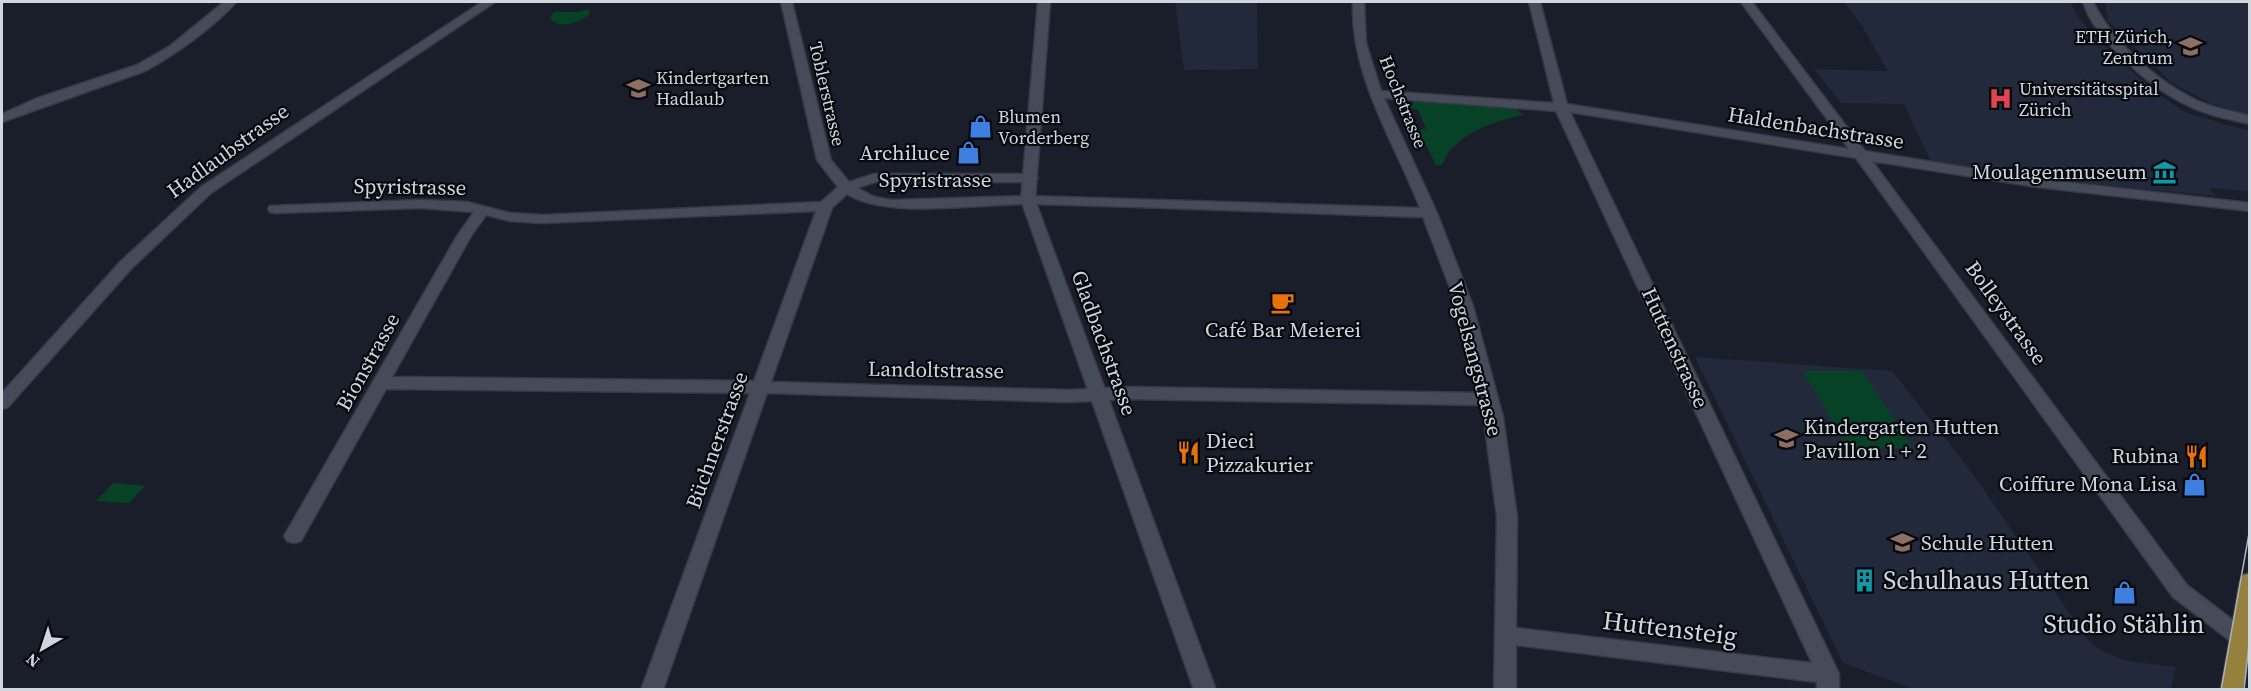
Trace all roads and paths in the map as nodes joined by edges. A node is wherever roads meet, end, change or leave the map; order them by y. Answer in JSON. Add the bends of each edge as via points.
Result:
{"nodes":[{"id":1,"x":230,"y":2,"type":"edge"},
{"id":2,"x":489,"y":2,"type":"edge"},
{"id":3,"x":786,"y":2,"type":"edge"},
{"id":4,"x":1044,"y":2,"type":"edge"},
{"id":5,"x":1359,"y":2,"type":"edge"},
{"id":6,"x":1535,"y":2,"type":"edge"},
{"id":7,"x":1747,"y":2,"type":"edge"},
{"id":8,"x":2088,"y":2,"type":"edge"},
{"id":9,"x":1376,"y":94,"type":"junction"},
{"id":10,"x":1561,"y":107,"type":"junction"},
{"id":11,"x":2,"y":118,"type":"edge"},
{"id":12,"x":2250,"y":120,"type":"edge"},
{"id":13,"x":1863,"y":157,"type":"junction"},
{"id":14,"x":1031,"y":178,"type":"junction"},
{"id":15,"x":847,"y":187,"type":"junction"},
{"id":16,"x":1028,"y":200,"type":"junction"},
{"id":17,"x":825,"y":206,"type":"junction"},
{"id":18,"x":2250,"y":207,"type":"edge"},
{"id":19,"x":275,"y":209,"type":"dead end"},
{"id":20,"x":482,"y":211,"type":"junction"},
{"id":21,"x":1430,"y":213,"type":"junction"},
{"id":22,"x":382,"y":383,"type":"junction"},
{"id":23,"x":762,"y":388,"type":"junction"},
{"id":24,"x":1096,"y":395,"type":"junction"},
{"id":25,"x":1490,"y":399,"type":"junction"},
{"id":26,"x":2,"y":403,"type":"edge"},
{"id":27,"x":294,"y":536,"type":"dead end"},
{"id":28,"x":2250,"y":581,"type":"edge"},
{"id":29,"x":1506,"y":635,"type":"junction"},
{"id":30,"x":2240,"y":638,"type":"junction"},
{"id":31,"x":1828,"y":682,"type":"edge"},
{"id":32,"x":652,"y":690,"type":"edge"},
{"id":33,"x":1205,"y":690,"type":"edge"},
{"id":34,"x":1504,"y":690,"type":"edge"},
{"id":35,"x":2232,"y":690,"type":"edge"}],
"edges":[{"from":1,"to":11,"type":"street","via":[[174,49],[141,68]]},
{"from":2,"to":26,"type":"street","name":"Hadlaubstrasse","via":[[206,190],[135,257]]},
{"from":3,"to":15,"type":"street","name":"Toblerstrasse","via":[[824,160]]},
{"from":4,"to":14,"type":"street","name":"Gladbachstrasse"},
{"from":5,"to":9,"type":"street","name":"Hochstrasse","via":[[1360,43]]},
{"from":6,"to":10,"type":"street","name":"Huttenstrasse"},
{"from":7,"to":13,"type":"street","name":"Bolleystrasse"},
{"from":8,"to":12,"type":"street","via":[[2097,21],[2159,82],[2192,103]]},
{"from":9,"to":10,"type":"street","name":"Haldenbachstrasse"},
{"from":9,"to":21,"type":"street","name":"Hochstrasse"},
{"from":10,"to":13,"type":"street","name":"Haldenbachstrasse"},
{"from":10,"to":31,"type":"street","name":"Huttenstrasse"},
{"from":13,"to":18,"type":"street","name":"Haldenbachstrasse","via":[[2037,183]]},
{"from":13,"to":30,"type":"street","name":"Bolleystrasse","via":[[2180,591]]},
{"from":14,"to":15,"type":"street","via":[[874,178]]},
{"from":14,"to":16,"type":"street","name":"Gladbachstrasse"},
{"from":15,"to":16,"type":"street","name":"Spyristrasse","via":[[875,203]]},
{"from":15,"to":17,"type":"street"},
{"from":16,"to":21,"type":"street","name":"Spyristrasse"},
{"from":16,"to":24,"type":"street","name":"Gladbachstrasse"},
{"from":17,"to":20,"type":"street","name":"Spyristrasse","via":[[543,219]]},
{"from":17,"to":23,"type":"street","name":"Büchnerstrasse"},
{"from":19,"to":20,"type":"street","name":"Spyristrasse","via":[[421,204],[467,206]]},
{"from":20,"to":22,"type":"street","name":"Bionstrasse"},
{"from":21,"to":25,"type":"street","name":"Vogelsangstrasse","via":[[1465,306]]},
{"from":22,"to":23,"type":"street","name":"Landoltstrasse"},
{"from":22,"to":27,"type":"street","name":"Bionstrasse"},
{"from":23,"to":24,"type":"street","name":"Landoltstrasse"},
{"from":23,"to":32,"type":"street","name":"Büchnerstrasse"},
{"from":24,"to":25,"type":"street","name":"Landoltstrasse"},
{"from":24,"to":33,"type":"street","name":"Gladbachstrasse"},
{"from":25,"to":29,"type":"street","name":"Vogelsangstrasse","via":[[1506,517]]},
{"from":28,"to":30,"type":"main road"},
{"from":29,"to":31,"type":"street","name":"Huttensteig"},
{"from":29,"to":34,"type":"street","name":"Vogelsangstrasse"},
{"from":30,"to":35,"type":"main road"}]}
